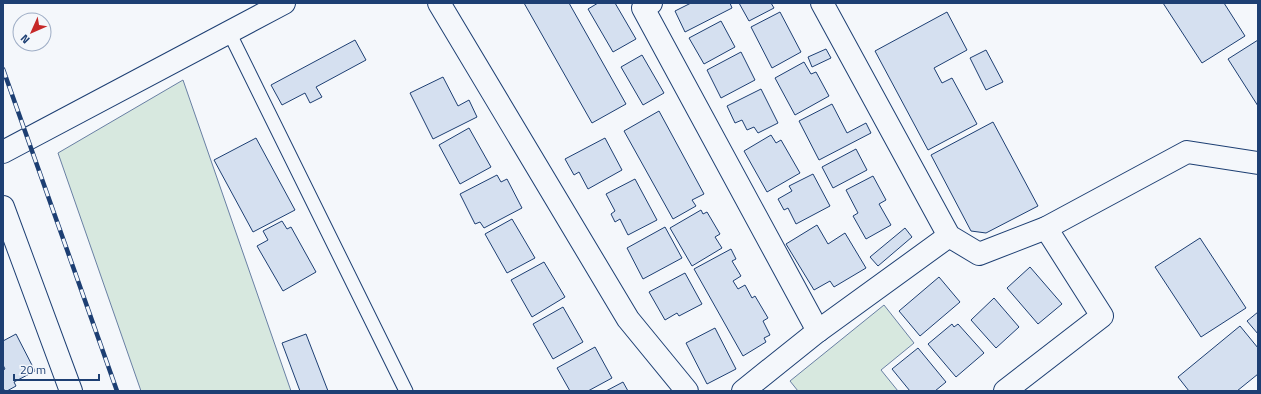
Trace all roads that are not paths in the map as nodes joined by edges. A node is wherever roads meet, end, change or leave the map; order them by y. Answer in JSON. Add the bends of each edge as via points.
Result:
{"nodes":[{"id":1,"x":284,"y":3,"type":"edge"},
{"id":2,"x":439,"y":3,"type":"edge"},
{"id":3,"x":651,"y":3,"type":"edge"},
{"id":4,"x":822,"y":3,"type":"edge"},
{"id":5,"x":229,"y":32,"type":"junction"},
{"id":6,"x":3,"y":152,"type":"edge"},
{"id":7,"x":1258,"y":163,"type":"edge"},
{"id":8,"x":3,"y":207,"type":"edge"},
{"id":9,"x":1046,"y":228,"type":"junction"},
{"id":10,"x":949,"y":236,"type":"junction"},
{"id":11,"x":818,"y":331,"type":"junction"},
{"id":12,"x":70,"y":391,"type":"edge"},
{"id":13,"x":406,"y":391,"type":"edge"},
{"id":14,"x":687,"y":391,"type":"edge"},
{"id":15,"x":744,"y":391,"type":"edge"},
{"id":16,"x":1006,"y":391,"type":"edge"}],
"edges":[{"from":1,"to":5,"type":"street"},
{"from":2,"to":14,"type":"street","via":[[628,319]]},
{"from":3,"to":11,"type":"street","via":[[643,8]]},
{"from":4,"to":10,"type":"street"},
{"from":5,"to":6,"type":"street"},
{"from":5,"to":13,"type":"lane"},
{"from":7,"to":9,"type":"street","via":[[1187,152]]},
{"from":8,"to":12,"type":"street"},
{"from":9,"to":10,"type":"street","via":[[978,254]]},
{"from":9,"to":16,"type":"street","via":[[1102,316]]},
{"from":10,"to":11,"type":"street"},
{"from":11,"to":15,"type":"street"}]}
